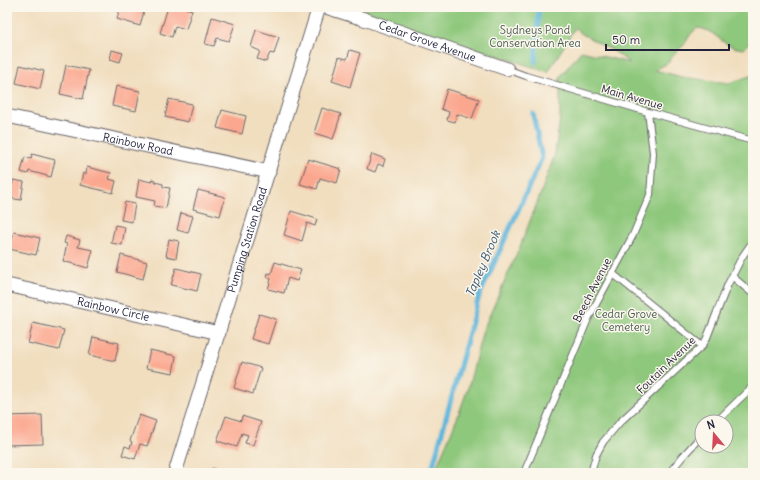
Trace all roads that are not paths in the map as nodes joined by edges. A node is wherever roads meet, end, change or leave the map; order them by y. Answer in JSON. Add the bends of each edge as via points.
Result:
{"nodes":[{"id":1,"x":319,"y":7,"type":"edge"},
{"id":2,"x":326,"y":7,"type":"edge"},
{"id":3,"x":507,"y":69,"type":"joint"},
{"id":4,"x":648,"y":112,"type":"junction"},
{"id":5,"x":7,"y":116,"type":"edge"},
{"id":6,"x":753,"y":142,"type":"edge"},
{"id":7,"x":269,"y":172,"type":"junction"},
{"id":8,"x":753,"y":241,"type":"edge"},
{"id":9,"x":612,"y":273,"type":"junction"},
{"id":10,"x":732,"y":277,"type":"junction"},
{"id":11,"x":7,"y":285,"type":"edge"},
{"id":12,"x":753,"y":294,"type":"edge"},
{"id":13,"x":219,"y":333,"type":"junction"},
{"id":14,"x":702,"y":346,"type":"junction"},
{"id":15,"x":753,"y":386,"type":"edge"},
{"id":16,"x":724,"y":414,"type":"edge"},
{"id":17,"x":694,"y":444,"type":"edge"},
{"id":18,"x":175,"y":473,"type":"edge"},
{"id":19,"x":524,"y":473,"type":"edge"},
{"id":20,"x":591,"y":473,"type":"edge"},
{"id":21,"x":669,"y":473,"type":"edge"}],
"edges":[{"from":1,"to":7,"type":"street","name":"Pumping Station Road"},
{"from":2,"to":3,"type":"street","name":"Cedar Grove Avenue"},
{"from":3,"to":4,"type":"lane","name":"Main Avenue"},
{"from":4,"to":6,"type":"lane","name":"Main Avenue"},
{"from":4,"to":9,"type":"lane","name":"Beech Avenue","via":[[653,153],[650,195],[633,235]]},
{"from":5,"to":7,"type":"street","name":"Rainbow Road"},
{"from":7,"to":13,"type":"street","name":"Pumping Station Road"},
{"from":8,"to":10,"type":"lane","name":"Foutain Avenue"},
{"from":9,"to":14,"type":"lane"},
{"from":9,"to":19,"type":"lane","name":"Beech Avenue","via":[[588,319]]},
{"from":10,"to":12,"type":"lane"},
{"from":10,"to":14,"type":"lane","name":"Foutain Avenue"},
{"from":11,"to":13,"type":"street","name":"Rainbow Circle"},
{"from":13,"to":18,"type":"street","name":"Pumping Station Road"},
{"from":14,"to":20,"type":"lane","name":"Foutain Avenue","via":[[620,422],[603,442]]},
{"from":15,"to":16,"type":"lane"},
{"from":17,"to":21,"type":"lane"}]}
